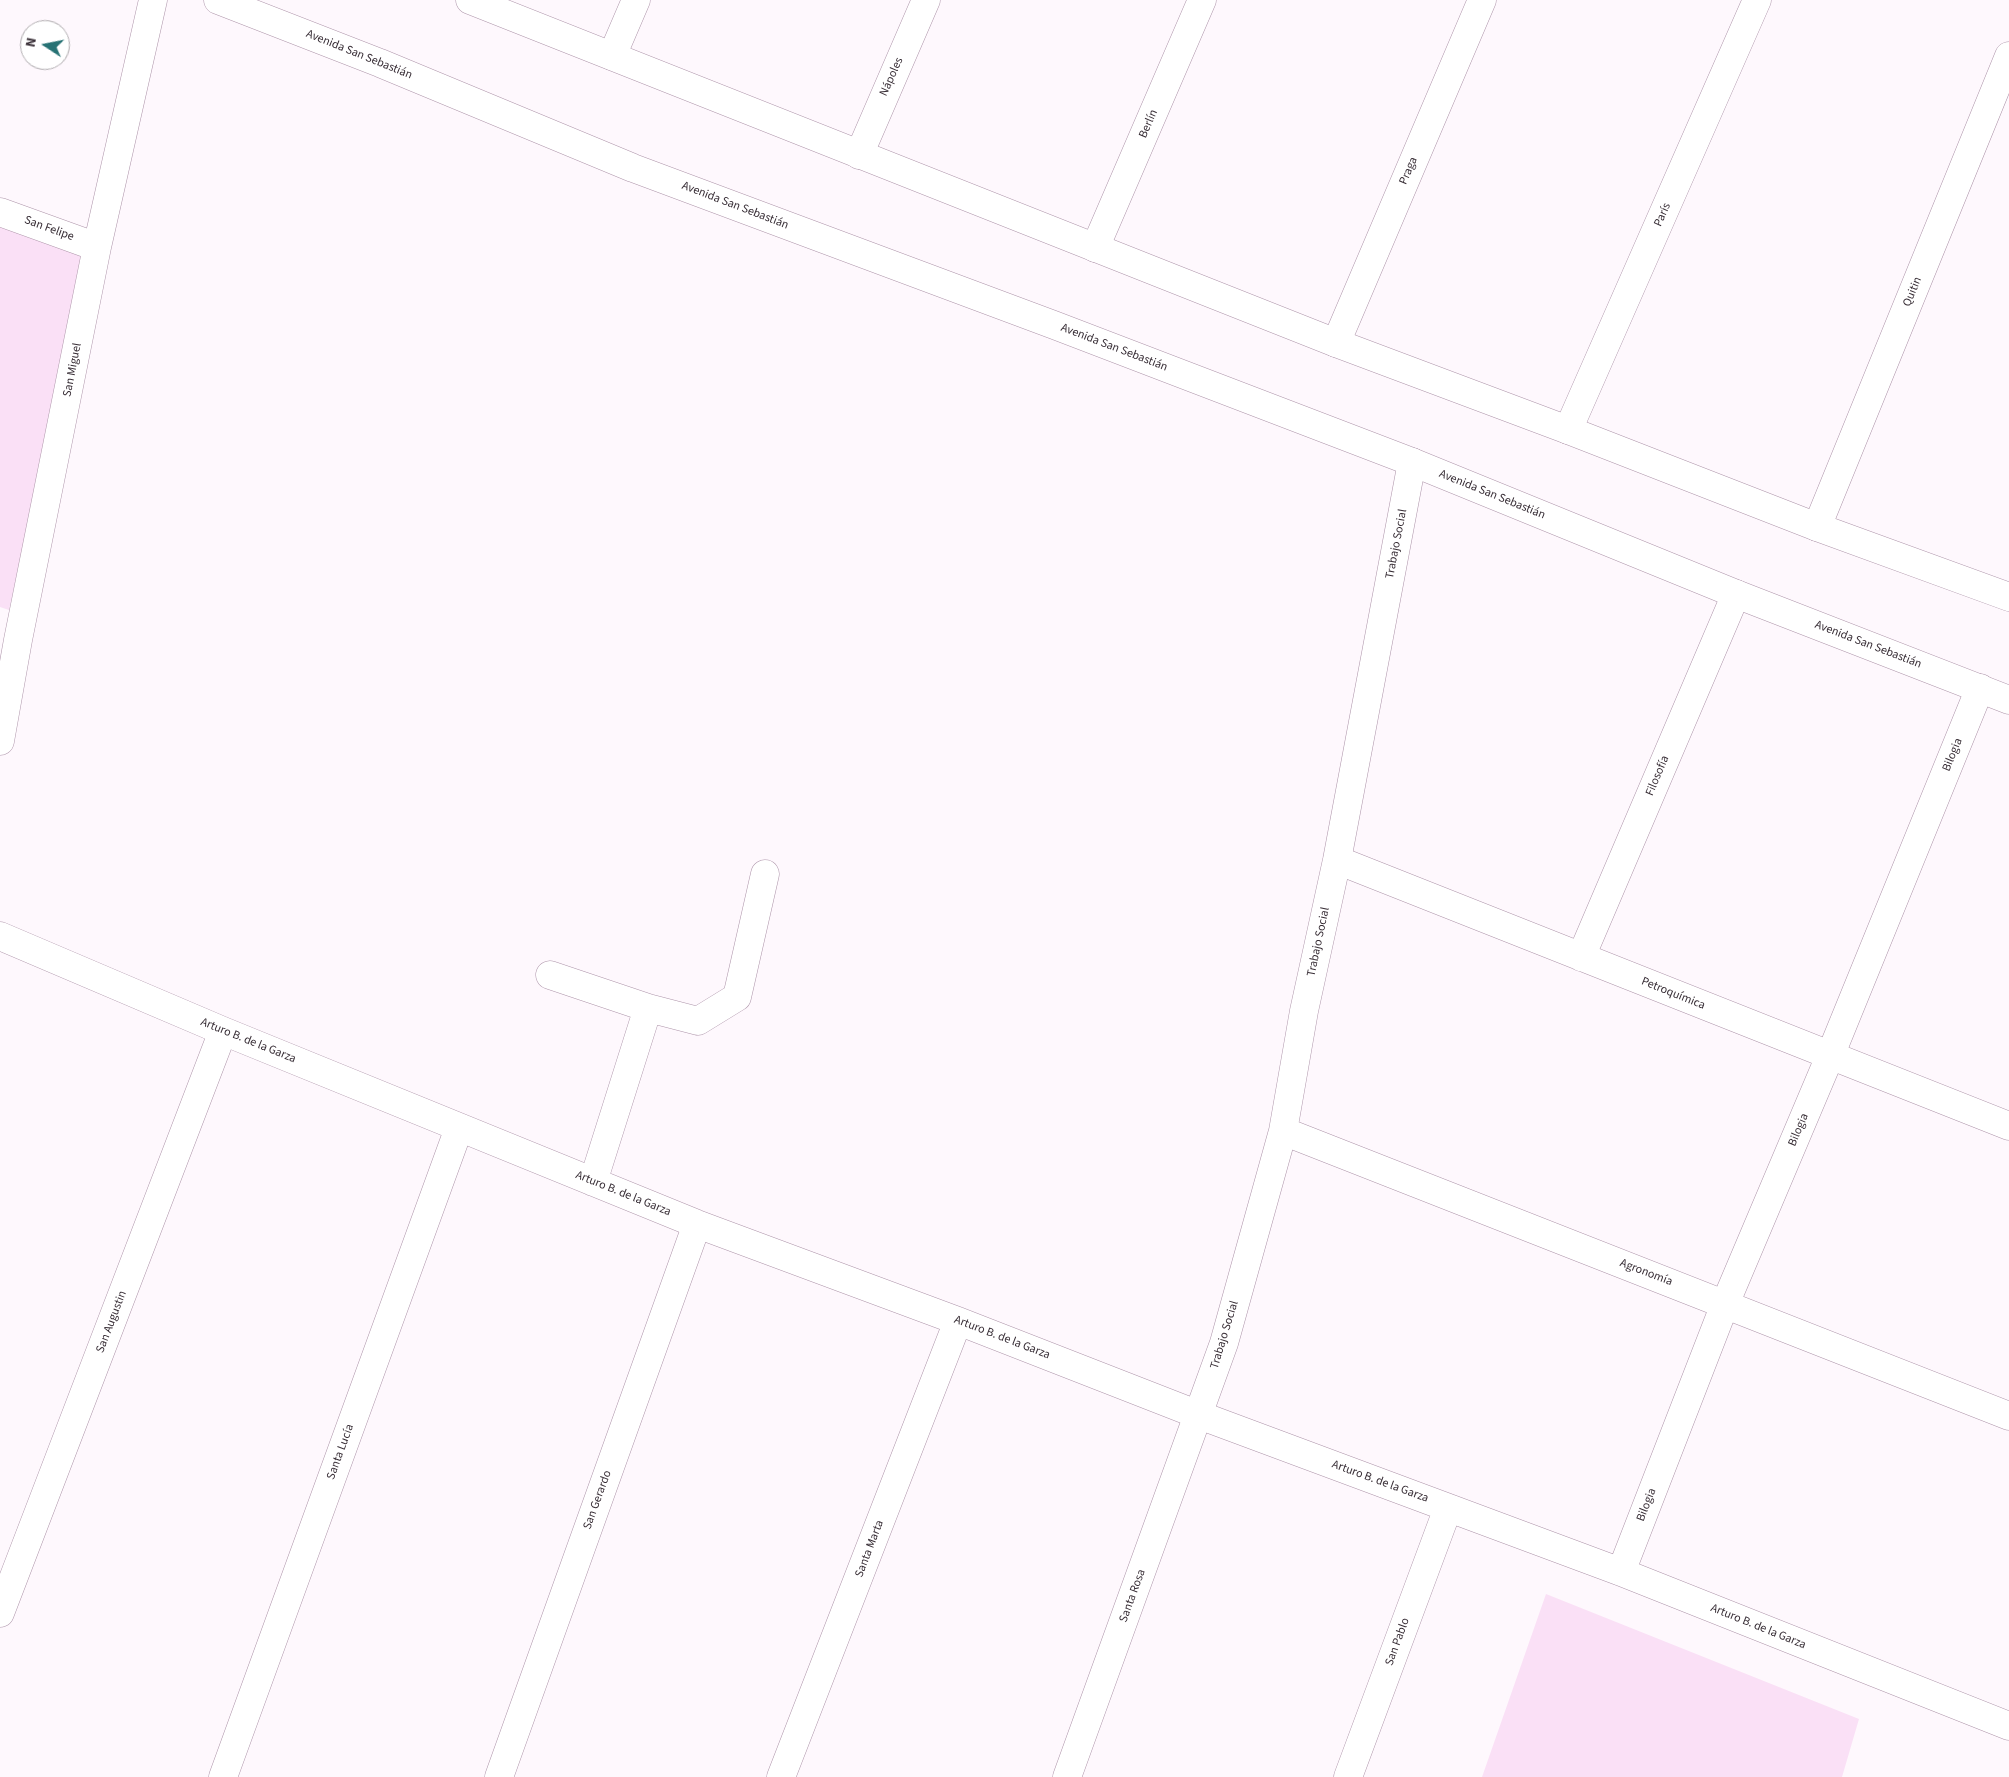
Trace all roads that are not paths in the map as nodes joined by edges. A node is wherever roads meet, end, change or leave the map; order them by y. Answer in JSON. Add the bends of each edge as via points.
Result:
{"nodes":[{"id":1,"x":153,"y":0,"type":"edge"},
{"id":2,"x":218,"y":0,"type":"edge"},
{"id":3,"x":470,"y":0,"type":"edge"},
{"id":4,"x":636,"y":0,"type":"edge"},
{"id":5,"x":926,"y":0,"type":"edge"},
{"id":6,"x":1202,"y":0,"type":"edge"},
{"id":7,"x":1482,"y":0,"type":"edge"},
{"id":8,"x":1757,"y":0,"type":"edge"},
{"id":9,"x":612,"y":56,"type":"junction"},
{"id":10,"x":2009,"y":56,"type":"edge"},
{"id":11,"x":859,"y":155,"type":"junction"},
{"id":12,"x":0,"y":212,"type":"edge"},
{"id":13,"x":97,"y":247,"type":"junction"},
{"id":14,"x":1096,"y":248,"type":"junction"},
{"id":15,"x":1336,"y":343,"type":"junction"},
{"id":16,"x":1568,"y":430,"type":"junction"},
{"id":17,"x":1412,"y":462,"type":"junction"},
{"id":18,"x":1817,"y":528,"type":"junction"},
{"id":19,"x":1736,"y":594,"type":"junction"},
{"id":20,"x":2009,"y":598,"type":"edge"},
{"id":21,"x":9,"y":637,"type":"edge"},
{"id":22,"x":1980,"y":688,"type":"junction"},
{"id":23,"x":2009,"y":700,"type":"edge"},
{"id":24,"x":0,"y":741,"type":"edge"},
{"id":25,"x":1337,"y":860,"type":"junction"},
{"id":26,"x":765,"y":874,"type":"dead end"},
{"id":27,"x":0,"y":936,"type":"edge"},
{"id":28,"x":1581,"y":957,"type":"junction"},
{"id":29,"x":550,"y":975,"type":"dead end"},
{"id":30,"x":648,"y":1008,"type":"junction"},
{"id":31,"x":223,"y":1031,"type":"junction"},
{"id":32,"x":1830,"y":1056,"type":"junction"},
{"id":33,"x":2009,"y":1126,"type":"edge"},
{"id":34,"x":459,"y":1128,"type":"junction"},
{"id":35,"x":1284,"y":1131,"type":"junction"},
{"id":36,"x":593,"y":1182,"type":"junction"},
{"id":37,"x":697,"y":1224,"type":"junction"},
{"id":38,"x":1725,"y":1304,"type":"junction"},
{"id":39,"x":958,"y":1320,"type":"junction"},
{"id":40,"x":1199,"y":1414,"type":"junction"},
{"id":41,"x":2009,"y":1416,"type":"edge"},
{"id":42,"x":1448,"y":1508,"type":"junction"},
{"id":43,"x":1621,"y":1572,"type":"junction"},
{"id":44,"x":0,"y":1613,"type":"edge"},
{"id":45,"x":2009,"y":1726,"type":"edge"},
{"id":46,"x":224,"y":1777,"type":"edge"},
{"id":47,"x":499,"y":1777,"type":"edge"},
{"id":48,"x":781,"y":1777,"type":"edge"},
{"id":49,"x":1067,"y":1777,"type":"edge"},
{"id":50,"x":1348,"y":1777,"type":"edge"}],
"edges":[{"from":1,"to":13,"type":"street","name":"San Miguel"},
{"from":2,"to":17,"type":"street","name":"Avenida San Sebastián","via":[[633,168]]},
{"from":3,"to":9,"type":"street"},
{"from":4,"to":9,"type":"street"},
{"from":5,"to":11,"type":"street","name":"Nápoles"},
{"from":6,"to":14,"type":"street","name":"Berlín"},
{"from":7,"to":15,"type":"street","name":"Praga"},
{"from":8,"to":16,"type":"street","name":"París"},
{"from":9,"to":11,"type":"street"},
{"from":10,"to":18,"type":"street","name":"Quitin"},
{"from":11,"to":14,"type":"street"},
{"from":12,"to":13,"type":"street","name":"San Felipe"},
{"from":13,"to":21,"type":"street","name":"San Miguel"},
{"from":14,"to":15,"type":"street"},
{"from":15,"to":16,"type":"street"},
{"from":16,"to":18,"type":"street"},
{"from":17,"to":19,"type":"street","name":"Avenida San Sebastián"},
{"from":17,"to":25,"type":"street","name":"Trabajo Social"},
{"from":18,"to":20,"type":"street"},
{"from":19,"to":22,"type":"street","name":"Avenida San Sebastián"},
{"from":19,"to":28,"type":"street","name":"Filosofía"},
{"from":21,"to":24,"type":"street","name":"San Miguel"},
{"from":22,"to":23,"type":"street","name":"Avenida San Sebastián"},
{"from":22,"to":32,"type":"street","name":"Bilogia"},
{"from":25,"to":28,"type":"street","name":"Petroquímica"},
{"from":25,"to":35,"type":"street","name":"Trabajo Social","via":[[1304,1011]]},
{"from":26,"to":30,"type":"street","via":[[737,997],[698,1021]]},
{"from":27,"to":31,"type":"street","name":"Arturo B. de la Garza"},
{"from":28,"to":32,"type":"street","name":"Petroquímica"},
{"from":29,"to":30,"type":"street"},
{"from":30,"to":36,"type":"street"},
{"from":31,"to":34,"type":"street","name":"Arturo B. de la Garza"},
{"from":31,"to":44,"type":"street","name":"San Augustin"},
{"from":32,"to":33,"type":"street","name":"Petroquímica"},
{"from":32,"to":38,"type":"street","name":"Bilogia"},
{"from":34,"to":36,"type":"street","name":"Arturo B. de la Garza"},
{"from":34,"to":46,"type":"street","name":"Santa Lucía"},
{"from":35,"to":38,"type":"street","name":"Agronomía"},
{"from":35,"to":40,"type":"street","name":"Trabajo Social","via":[[1224,1343]]},
{"from":36,"to":37,"type":"street","name":"Arturo B. de la Garza"},
{"from":37,"to":39,"type":"street","name":"Arturo B. de la Garza"},
{"from":37,"to":47,"type":"street","name":"San Gerardo"},
{"from":38,"to":41,"type":"street","name":"Agronomía"},
{"from":38,"to":43,"type":"street","name":"Bilogia"},
{"from":39,"to":40,"type":"street","name":"Arturo B. de la Garza"},
{"from":39,"to":48,"type":"street","name":"Santa Marta"},
{"from":40,"to":42,"type":"street","name":"Arturo B. de la Garza"},
{"from":40,"to":49,"type":"street","name":"Santa Rosa"},
{"from":42,"to":43,"type":"street","name":"Arturo B. de la Garza"},
{"from":42,"to":50,"type":"street","name":"San Pablo"},
{"from":43,"to":45,"type":"street","name":"Arturo B. de la Garza"}]}
